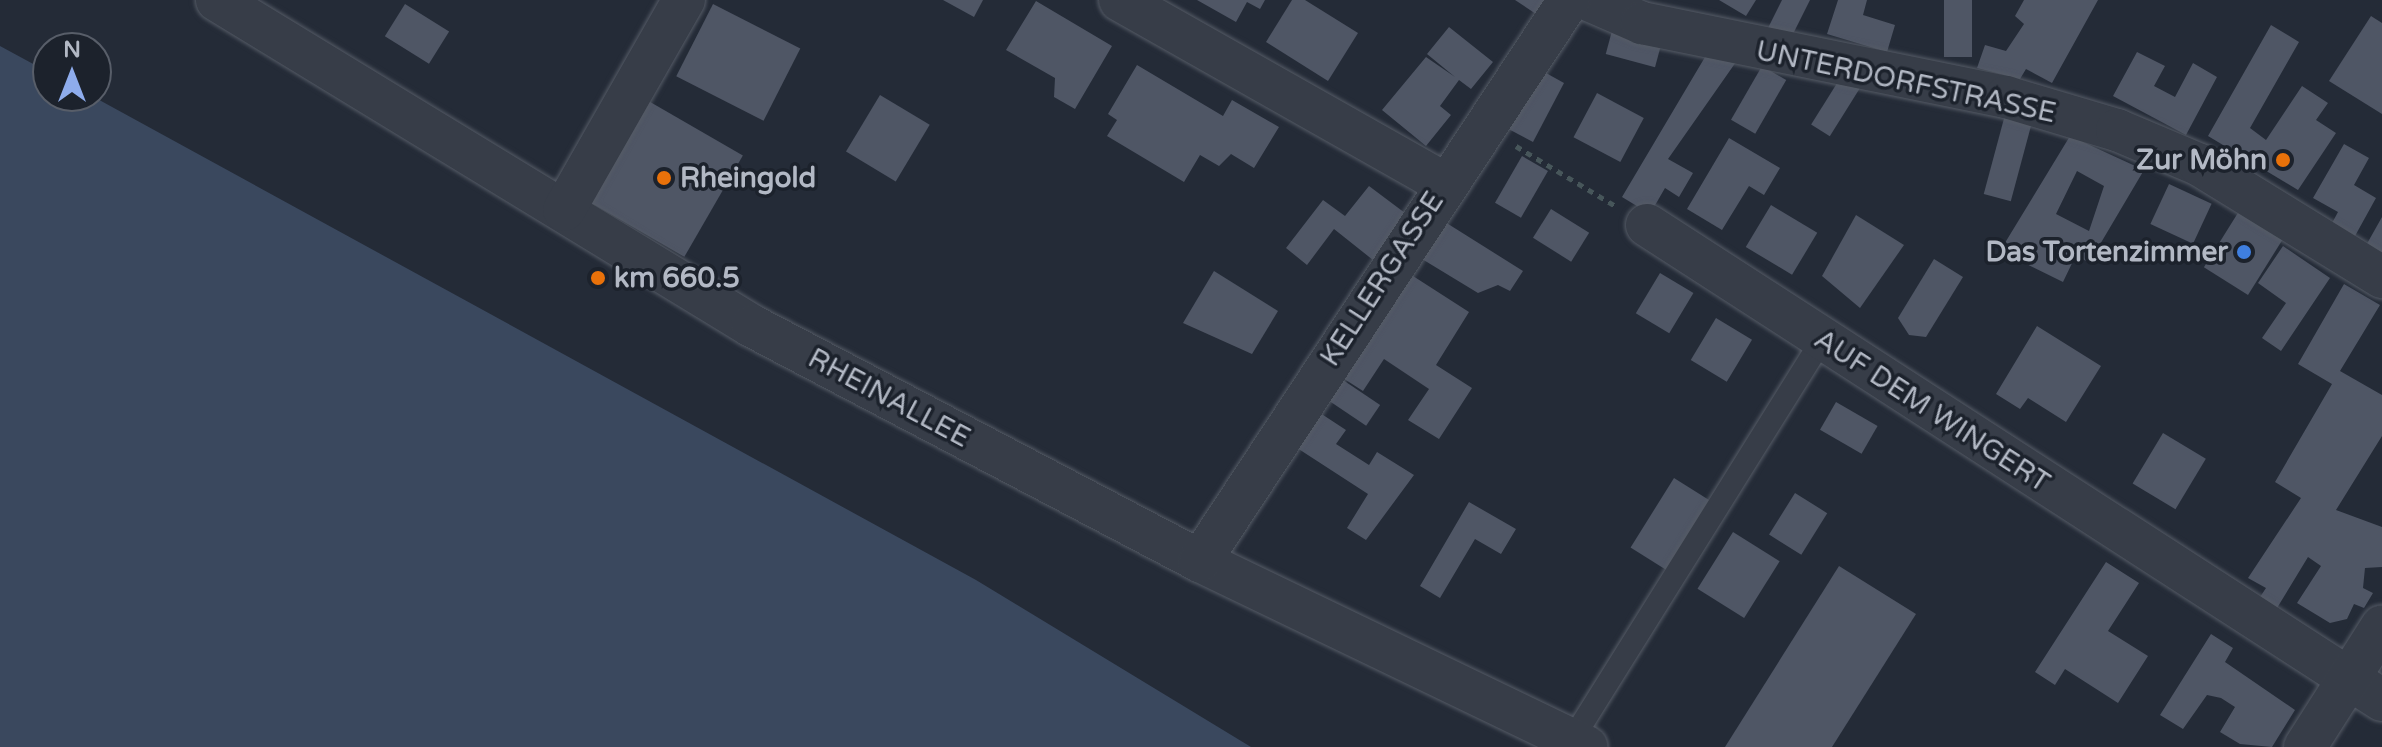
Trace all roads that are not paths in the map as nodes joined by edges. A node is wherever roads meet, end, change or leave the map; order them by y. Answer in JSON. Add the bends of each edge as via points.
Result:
{"nodes":[{"id":1,"x":217,"y":0,"type":"edge"},
{"id":2,"x":684,"y":0,"type":"edge"},
{"id":3,"x":1120,"y":0,"type":"edge"},
{"id":4,"x":1569,"y":0,"type":"edge"},
{"id":5,"x":1589,"y":0,"type":"edge"},
{"id":6,"x":1443,"y":183,"type":"junction"},
{"id":7,"x":564,"y":210,"type":"junction"},
{"id":8,"x":1647,"y":225,"type":"road end"},
{"id":9,"x":2382,"y":277,"type":"edge"},
{"id":10,"x":1822,"y":340,"type":"junction"},
{"id":11,"x":1200,"y":561,"type":"junction"},
{"id":12,"x":2382,"y":626,"type":"edge"},
{"id":13,"x":2364,"y":691,"type":"edge"},
{"id":14,"x":1580,"y":744,"type":"edge"},
{"id":15,"x":2305,"y":747,"type":"edge"}],
"edges":[{"from":1,"to":7,"type":"street","name":"RHEINALLEE"},
{"from":2,"to":7,"type":"street"},
{"from":3,"to":6,"type":"street"},
{"from":4,"to":6,"type":"street","name":"KELLERGASSE"},
{"from":5,"to":9,"type":"street","name":"UNTERDORFSTRASSE","via":[[1642,23],[2006,97],[2117,130],[2200,165]]},
{"from":6,"to":11,"type":"street","name":"KELLERGASSE"},
{"from":7,"to":11,"type":"street","name":"RHEINALLEE","via":[[752,326]]},
{"from":8,"to":10,"type":"street","name":"AUF DEM WINGERT"},
{"from":10,"to":13,"type":"street","name":"AUF DEM WINGERT"},
{"from":10,"to":14,"type":"lane"},
{"from":11,"to":14,"type":"street","name":"RHEINALLEE"},
{"from":12,"to":13,"type":"street"},
{"from":13,"to":15,"type":"street"}]}
